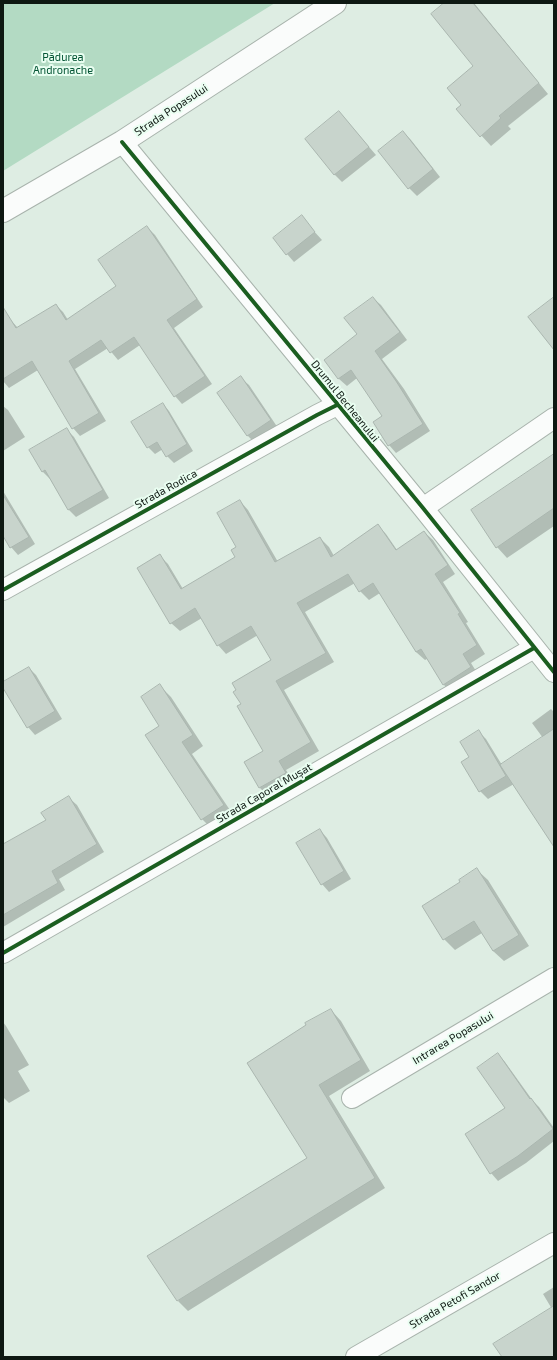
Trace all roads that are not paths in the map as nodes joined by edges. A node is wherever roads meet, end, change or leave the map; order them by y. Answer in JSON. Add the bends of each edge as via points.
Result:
{"nodes":[{"id":1,"x":335,"y":3,"type":"edge"},
{"id":2,"x":122,"y":142,"type":"junction"},
{"id":3,"x":3,"y":211,"type":"edge"},
{"id":4,"x":337,"y":405,"type":"junction"},
{"id":5,"x":554,"y":418,"type":"edge"},
{"id":6,"x":423,"y":508,"type":"junction"},
{"id":7,"x":3,"y":590,"type":"edge"},
{"id":8,"x":534,"y":648,"type":"junction"},
{"id":9,"x":554,"y":672,"type":"edge"},
{"id":10,"x":3,"y":953,"type":"edge"},
{"id":11,"x":554,"y":978,"type":"edge"},
{"id":12,"x":352,"y":1098,"type":"dead end"},
{"id":13,"x":554,"y":1242,"type":"edge"},
{"id":14,"x":356,"y":1357,"type":"edge"}],
"edges":[{"from":1,"to":2,"type":"street","name":"Strada Popasului"},
{"from":2,"to":3,"type":"street","name":"Strada Popasului"},
{"from":2,"to":4,"type":"street","name":"Drumul Becheanului"},
{"from":4,"to":6,"type":"street","name":"Drumul Becheanului"},
{"from":4,"to":7,"type":"street","name":"Strada Rodica"},
{"from":5,"to":6,"type":"street"},
{"from":6,"to":8,"type":"street","name":"Drumul Becheanului"},
{"from":8,"to":9,"type":"street","name":"Drumul Becheanului"},
{"from":8,"to":10,"type":"street","name":"Strada Caporal Mușat"},
{"from":11,"to":12,"type":"street","name":"Intrarea Popasului"},
{"from":13,"to":14,"type":"street","name":"Strada Petofi Sandor"}]}
